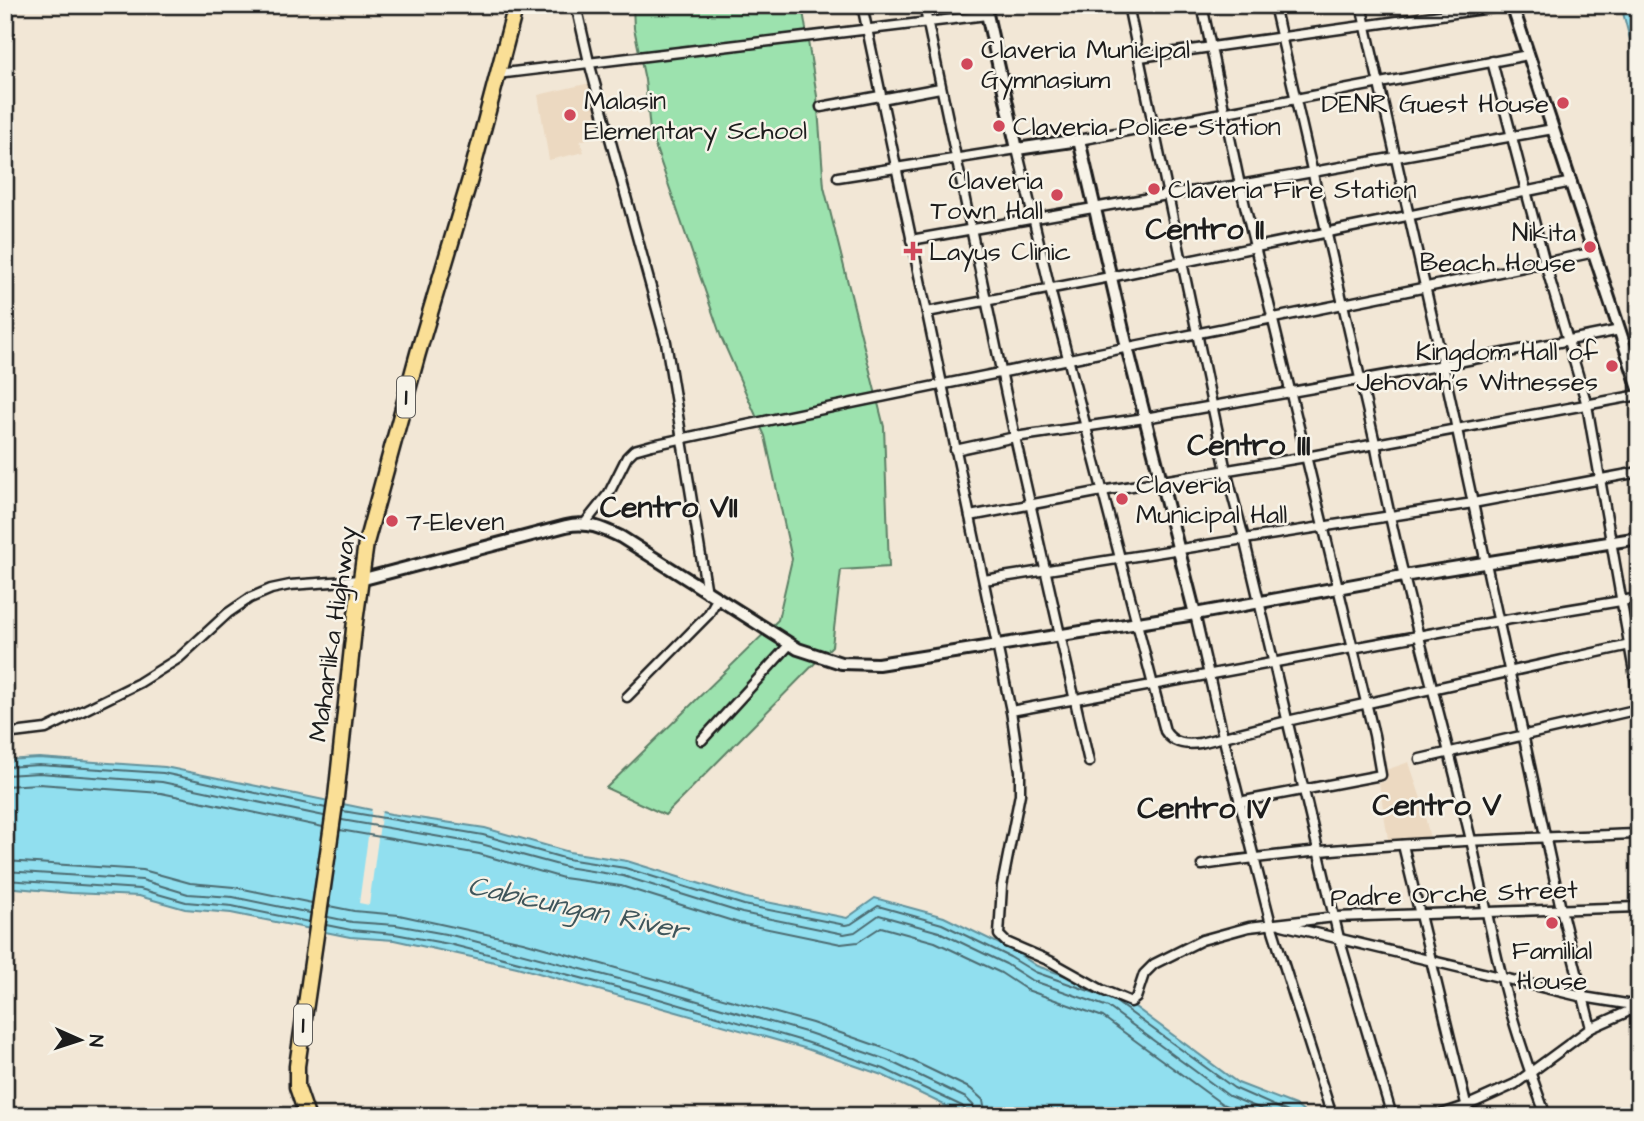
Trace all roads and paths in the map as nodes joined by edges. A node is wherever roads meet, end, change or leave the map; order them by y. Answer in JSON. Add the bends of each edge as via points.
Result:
{"nodes":[{"id":1,"x":516,"y":5,"type":"edge"},
{"id":2,"x":576,"y":5,"type":"edge"},
{"id":3,"x":862,"y":5,"type":"edge"},
{"id":4,"x":924,"y":5,"type":"edge"},
{"id":5,"x":1128,"y":5,"type":"edge"},
{"id":6,"x":1202,"y":5,"type":"edge"},
{"id":7,"x":1274,"y":5,"type":"edge"},
{"id":8,"x":1361,"y":5,"type":"edge"},
{"id":9,"x":1512,"y":5,"type":"edge"},
{"id":10,"x":986,"y":10,"type":"edge"},
{"id":11,"x":928,"y":22,"type":"junction"},
{"id":12,"x":1365,"y":25,"type":"junction"},
{"id":13,"x":866,"y":29,"type":"junction"},
{"id":14,"x":1282,"y":36,"type":"junction"},
{"id":15,"x":1212,"y":47,"type":"junction"},
{"id":16,"x":1528,"y":55,"type":"junction"},
{"id":17,"x":1140,"y":57,"type":"junction"},
{"id":18,"x":1492,"y":61,"type":"junction"},
{"id":19,"x":589,"y":62,"type":"junction"},
{"id":20,"x":497,"y":74,"type":"junction"},
{"id":21,"x":1379,"y":82,"type":"junction"},
{"id":22,"x":940,"y":88,"type":"junction"},
{"id":23,"x":880,"y":98,"type":"junction"},
{"id":24,"x":1295,"y":98,"type":"junction"},
{"id":25,"x":821,"y":107,"type":"dead end"},
{"id":26,"x":1225,"y":111,"type":"junction"},
{"id":27,"x":1153,"y":124,"type":"junction"},
{"id":28,"x":1553,"y":129,"type":"junction"},
{"id":29,"x":1511,"y":135,"type":"junction"},
{"id":30,"x":1079,"y":140,"type":"junction"},
{"id":31,"x":1017,"y":149,"type":"junction"},
{"id":32,"x":1395,"y":156,"type":"junction"},
{"id":33,"x":958,"y":160,"type":"junction"},
{"id":34,"x":895,"y":169,"type":"junction"},
{"id":35,"x":1311,"y":173,"type":"junction"},
{"id":36,"x":838,"y":177,"type":"dead end"},
{"id":37,"x":1572,"y":182,"type":"junction"},
{"id":38,"x":1240,"y":185,"type":"junction"},
{"id":39,"x":1527,"y":192,"type":"junction"},
{"id":40,"x":1167,"y":195,"type":"junction"},
{"id":41,"x":1093,"y":207,"type":"junction"},
{"id":42,"x":1409,"y":216,"type":"junction"},
{"id":43,"x":1032,"y":219,"type":"junction"},
{"id":44,"x":972,"y":229,"type":"junction"},
{"id":45,"x":1325,"y":232,"type":"junction"},
{"id":46,"x":911,"y":240,"type":"junction"},
{"id":47,"x":1255,"y":246,"type":"junction"},
{"id":48,"x":1595,"y":252,"type":"junction"},
{"id":49,"x":1181,"y":261,"type":"junction"},
{"id":50,"x":1545,"y":263,"type":"junction"},
{"id":51,"x":1110,"y":277,"type":"junction"},
{"id":52,"x":1425,"y":288,"type":"junction"},
{"id":53,"x":1049,"y":289,"type":"junction"},
{"id":54,"x":987,"y":301,"type":"junction"},
{"id":55,"x":1342,"y":306,"type":"junction"},
{"id":56,"x":927,"y":312,"type":"junction"},
{"id":57,"x":1273,"y":319,"type":"junction"},
{"id":58,"x":1620,"y":330,"type":"junction"},
{"id":59,"x":1196,"y":334,"type":"junction"},
{"id":60,"x":1568,"y":342,"type":"junction"},
{"id":61,"x":1127,"y":347,"type":"junction"},
{"id":62,"x":1067,"y":359,"type":"junction"},
{"id":63,"x":1443,"y":365,"type":"junction"},
{"id":64,"x":1002,"y":372,"type":"junction"},
{"id":65,"x":1359,"y":380,"type":"junction"},
{"id":66,"x":942,"y":384,"type":"junction"},
{"id":67,"x":1639,"y":389,"type":"edge"},
{"id":68,"x":1290,"y":392,"type":"junction"},
{"id":69,"x":1639,"y":395,"type":"edge"},
{"id":70,"x":1587,"y":405,"type":"junction"},
{"id":71,"x":1211,"y":406,"type":"junction"},
{"id":72,"x":1145,"y":418,"type":"junction"},
{"id":73,"x":1084,"y":427,"type":"junction"},
{"id":74,"x":1456,"y":428,"type":"junction"},
{"id":75,"x":1015,"y":437,"type":"junction"},
{"id":76,"x":683,"y":438,"type":"junction"},
{"id":77,"x":1375,"y":443,"type":"junction"},
{"id":78,"x":955,"y":450,"type":"junction"},
{"id":79,"x":1306,"y":457,"type":"junction"},
{"id":80,"x":1226,"y":471,"type":"junction"},
{"id":81,"x":1639,"y":472,"type":"edge"},
{"id":82,"x":1600,"y":481,"type":"junction"},
{"id":83,"x":1161,"y":482,"type":"junction"},
{"id":84,"x":1102,"y":491,"type":"junction"},
{"id":85,"x":1473,"y":503,"type":"junction"},
{"id":86,"x":1031,"y":505,"type":"junction"},
{"id":87,"x":970,"y":516,"type":"junction"},
{"id":88,"x":1388,"y":516,"type":"junction"},
{"id":89,"x":585,"y":523,"type":"junction"},
{"id":90,"x":1322,"y":526,"type":"junction"},
{"id":91,"x":1244,"y":538,"type":"junction"},
{"id":92,"x":1639,"y":538,"type":"edge"},
{"id":93,"x":1612,"y":543,"type":"junction"},
{"id":94,"x":1180,"y":550,"type":"junction"},
{"id":95,"x":1119,"y":558,"type":"junction"},
{"id":96,"x":1486,"y":562,"type":"junction"},
{"id":97,"x":1046,"y":571,"type":"junction"},
{"id":98,"x":1403,"y":576,"type":"junction"},
{"id":99,"x":360,"y":580,"type":"junction"},
{"id":100,"x":984,"y":580,"type":"junction"},
{"id":101,"x":1338,"y":589,"type":"junction"},
{"id":102,"x":707,"y":593,"type":"junction"},
{"id":103,"x":1639,"y":598,"type":"edge"},
{"id":104,"x":717,"y":599,"type":"junction"},
{"id":105,"x":1259,"y":602,"type":"junction"},
{"id":106,"x":1621,"y":602,"type":"junction"},
{"id":107,"x":1195,"y":614,"type":"junction"},
{"id":108,"x":1499,"y":621,"type":"junction"},
{"id":109,"x":1135,"y":623,"type":"junction"},
{"id":110,"x":1060,"y":636,"type":"junction"},
{"id":111,"x":1418,"y":637,"type":"junction"},
{"id":112,"x":1639,"y":643,"type":"edge"},
{"id":113,"x":790,"y":644,"type":"junction"},
{"id":114,"x":998,"y":644,"type":"junction"},
{"id":115,"x":1629,"y":645,"type":"junction"},
{"id":116,"x":1352,"y":648,"type":"junction"},
{"id":117,"x":1273,"y":664,"type":"junction"},
{"id":118,"x":1510,"y":673,"type":"junction"},
{"id":119,"x":1209,"y":675,"type":"junction"},
{"id":120,"x":1152,"y":686,"type":"junction"},
{"id":121,"x":1431,"y":691,"type":"junction"},
{"id":122,"x":627,"y":697,"type":"dead end"},
{"id":123,"x":1074,"y":699,"type":"junction"},
{"id":124,"x":1639,"y":699,"type":"edge"},
{"id":125,"x":1366,"y":704,"type":"junction"},
{"id":126,"x":1639,"y":709,"type":"edge"},
{"id":127,"x":1011,"y":711,"type":"junction"},
{"id":128,"x":1287,"y":721,"type":"junction"},
{"id":129,"x":5,"y":734,"type":"edge"},
{"id":130,"x":1522,"y":735,"type":"junction"},
{"id":131,"x":1223,"y":736,"type":"junction"},
{"id":132,"x":702,"y":740,"type":"dead end"},
{"id":133,"x":1448,"y":752,"type":"junction"},
{"id":134,"x":1420,"y":759,"type":"dead end"},
{"id":135,"x":1089,"y":762,"type":"dead end"},
{"id":136,"x":1304,"y":790,"type":"junction"},
{"id":137,"x":1240,"y":802,"type":"junction"},
{"id":138,"x":1639,"y":834,"type":"edge"},
{"id":139,"x":1546,"y":838,"type":"junction"},
{"id":140,"x":1471,"y":840,"type":"junction"},
{"id":141,"x":1403,"y":845,"type":"junction"},
{"id":142,"x":1320,"y":851,"type":"junction"},
{"id":143,"x":1254,"y":857,"type":"junction"},
{"id":144,"x":1202,"y":865,"type":"dead end"},
{"id":145,"x":1639,"y":907,"type":"edge"},
{"id":146,"x":1561,"y":909,"type":"junction"},
{"id":147,"x":1487,"y":914,"type":"junction"},
{"id":148,"x":1419,"y":916,"type":"junction"},
{"id":149,"x":1335,"y":918,"type":"junction"},
{"id":150,"x":1273,"y":924,"type":"junction"},
{"id":151,"x":1339,"y":938,"type":"junction"},
{"id":152,"x":1432,"y":961,"type":"junction"},
{"id":153,"x":1501,"y":977,"type":"junction"},
{"id":154,"x":1583,"y":997,"type":"junction"},
{"id":155,"x":1639,"y":1006,"type":"edge"},
{"id":156,"x":1591,"y":1028,"type":"junction"},
{"id":157,"x":1529,"y":1072,"type":"junction"},
{"id":158,"x":1466,"y":1106,"type":"junction"},
{"id":159,"x":307,"y":1116,"type":"edge"},
{"id":160,"x":1332,"y":1116,"type":"edge"},
{"id":161,"x":1392,"y":1116,"type":"edge"},
{"id":162,"x":1436,"y":1116,"type":"edge"},
{"id":163,"x":1469,"y":1116,"type":"edge"},
{"id":164,"x":1546,"y":1116,"type":"edge"}],
"edges":[{"from":1,"to":20,"type":"highway","name":"Maharlika Highway","number":"1"},
{"from":2,"to":19,"type":"street"},
{"from":3,"to":13,"type":"street"},
{"from":4,"to":11,"type":"street"},
{"from":5,"to":17,"type":"street"},
{"from":6,"to":15,"type":"street"},
{"from":7,"to":14,"type":"street"},
{"from":8,"to":12,"type":"street"},
{"from":9,"to":12,"type":"street"},
{"from":9,"to":16,"type":"street"},
{"from":10,"to":11,"type":"street"},
{"from":10,"to":31,"type":"street"},
{"from":11,"to":13,"type":"street"},
{"from":11,"to":22,"type":"street"},
{"from":12,"to":14,"type":"street"},
{"from":12,"to":21,"type":"street"},
{"from":13,"to":19,"type":"street"},
{"from":13,"to":23,"type":"street"},
{"from":14,"to":15,"type":"street"},
{"from":14,"to":24,"type":"street"},
{"from":15,"to":17,"type":"street"},
{"from":15,"to":26,"type":"street"},
{"from":16,"to":18,"type":"street"},
{"from":16,"to":28,"type":"street"},
{"from":17,"to":27,"type":"street"},
{"from":18,"to":21,"type":"street"},
{"from":18,"to":29,"type":"street"},
{"from":19,"to":20,"type":"street"},
{"from":19,"to":76,"type":"street","via":[[663,328]]},
{"from":20,"to":99,"type":"highway","name":"Maharlika Highway","number":"1","via":[[366,543]]},
{"from":21,"to":24,"type":"street"},
{"from":21,"to":32,"type":"street"},
{"from":22,"to":23,"type":"street"},
{"from":22,"to":33,"type":"street"},
{"from":23,"to":25,"type":"street"},
{"from":23,"to":34,"type":"street"},
{"from":24,"to":26,"type":"street"},
{"from":24,"to":35,"type":"street"},
{"from":26,"to":27,"type":"street"},
{"from":26,"to":38,"type":"street"},
{"from":27,"to":30,"type":"street"},
{"from":27,"to":40,"type":"street"},
{"from":28,"to":29,"type":"street"},
{"from":28,"to":37,"type":"street"},
{"from":29,"to":32,"type":"street"},
{"from":29,"to":39,"type":"street"},
{"from":30,"to":31,"type":"street"},
{"from":30,"to":41,"type":"street"},
{"from":31,"to":33,"type":"street"},
{"from":31,"to":43,"type":"street"},
{"from":32,"to":35,"type":"street"},
{"from":32,"to":42,"type":"street"},
{"from":33,"to":34,"type":"street"},
{"from":33,"to":44,"type":"street"},
{"from":34,"to":36,"type":"street"},
{"from":34,"to":46,"type":"street"},
{"from":35,"to":38,"type":"street"},
{"from":35,"to":45,"type":"street"},
{"from":37,"to":39,"type":"street"},
{"from":37,"to":48,"type":"street"},
{"from":38,"to":40,"type":"street"},
{"from":38,"to":47,"type":"street"},
{"from":39,"to":42,"type":"street"},
{"from":39,"to":50,"type":"street"},
{"from":40,"to":41,"type":"street"},
{"from":40,"to":49,"type":"street"},
{"from":41,"to":43,"type":"street"},
{"from":41,"to":51,"type":"street"},
{"from":42,"to":45,"type":"street"},
{"from":42,"to":52,"type":"street"},
{"from":43,"to":44,"type":"street"},
{"from":43,"to":53,"type":"street"},
{"from":44,"to":46,"type":"street"},
{"from":44,"to":54,"type":"street"},
{"from":45,"to":47,"type":"street"},
{"from":45,"to":55,"type":"street"},
{"from":46,"to":56,"type":"street"},
{"from":47,"to":49,"type":"street"},
{"from":47,"to":57,"type":"street"},
{"from":48,"to":50,"type":"street"},
{"from":48,"to":58,"type":"street"},
{"from":49,"to":51,"type":"street"},
{"from":49,"to":59,"type":"street"},
{"from":50,"to":52,"type":"street"},
{"from":50,"to":60,"type":"street"},
{"from":51,"to":53,"type":"street"},
{"from":51,"to":61,"type":"street"},
{"from":52,"to":55,"type":"street"},
{"from":52,"to":63,"type":"street"},
{"from":53,"to":54,"type":"street"},
{"from":53,"to":62,"type":"street"},
{"from":54,"to":56,"type":"street"},
{"from":54,"to":64,"type":"street"},
{"from":55,"to":57,"type":"street"},
{"from":55,"to":65,"type":"street"},
{"from":56,"to":66,"type":"street"},
{"from":57,"to":59,"type":"street"},
{"from":57,"to":68,"type":"street"},
{"from":58,"to":60,"type":"street"},
{"from":58,"to":67,"type":"street"},
{"from":59,"to":61,"type":"street"},
{"from":59,"to":71,"type":"street"},
{"from":60,"to":63,"type":"street"},
{"from":60,"to":70,"type":"street"},
{"from":61,"to":62,"type":"street"},
{"from":61,"to":72,"type":"street"},
{"from":62,"to":64,"type":"street"},
{"from":62,"to":73,"type":"street"},
{"from":63,"to":65,"type":"street"},
{"from":63,"to":74,"type":"street"},
{"from":64,"to":66,"type":"street"},
{"from":64,"to":75,"type":"street"},
{"from":65,"to":68,"type":"street"},
{"from":65,"to":77,"type":"street"},
{"from":66,"to":76,"type":"street"},
{"from":66,"to":78,"type":"street"},
{"from":68,"to":71,"type":"street"},
{"from":68,"to":79,"type":"street"},
{"from":69,"to":70,"type":"street"},
{"from":70,"to":74,"type":"street"},
{"from":70,"to":82,"type":"street"},
{"from":71,"to":72,"type":"street"},
{"from":71,"to":80,"type":"street"},
{"from":72,"to":73,"type":"street"},
{"from":72,"to":83,"type":"street"},
{"from":73,"to":75,"type":"street"},
{"from":73,"to":84,"type":"street"},
{"from":74,"to":77,"type":"street"},
{"from":74,"to":85,"type":"street"},
{"from":75,"to":78,"type":"street"},
{"from":75,"to":86,"type":"street"},
{"from":76,"to":89,"type":"street","via":[[630,454]]},
{"from":76,"to":102,"type":"street"},
{"from":77,"to":79,"type":"street"},
{"from":77,"to":88,"type":"street"},
{"from":78,"to":87,"type":"street"},
{"from":79,"to":80,"type":"street"},
{"from":79,"to":90,"type":"street"},
{"from":80,"to":83,"type":"street"},
{"from":80,"to":91,"type":"street"},
{"from":81,"to":82,"type":"street"},
{"from":82,"to":85,"type":"street"},
{"from":82,"to":93,"type":"street"},
{"from":83,"to":84,"type":"street"},
{"from":83,"to":94,"type":"street"},
{"from":84,"to":86,"type":"street"},
{"from":84,"to":95,"type":"street"},
{"from":85,"to":88,"type":"street"},
{"from":85,"to":96,"type":"street"},
{"from":86,"to":87,"type":"street"},
{"from":86,"to":97,"type":"street"},
{"from":87,"to":100,"type":"street"},
{"from":88,"to":90,"type":"street"},
{"from":88,"to":98,"type":"street"},
{"from":89,"to":99,"type":"street"},
{"from":89,"to":102,"type":"street","via":[[621,537]]},
{"from":90,"to":91,"type":"street"},
{"from":90,"to":101,"type":"street"},
{"from":91,"to":94,"type":"street"},
{"from":91,"to":105,"type":"street"},
{"from":92,"to":93,"type":"street"},
{"from":93,"to":96,"type":"street"},
{"from":93,"to":106,"type":"street"},
{"from":94,"to":95,"type":"street"},
{"from":94,"to":107,"type":"street"},
{"from":95,"to":97,"type":"street"},
{"from":95,"to":109,"type":"street"},
{"from":96,"to":98,"type":"street"},
{"from":96,"to":108,"type":"street"},
{"from":97,"to":100,"type":"street"},
{"from":97,"to":110,"type":"street"},
{"from":98,"to":101,"type":"street"},
{"from":98,"to":111,"type":"street"},
{"from":99,"to":129,"type":"street","via":[[290,585],[250,598],[179,658],[139,684],[46,729]]},
{"from":99,"to":159,"type":"highway","name":"Maharlika Highway","number":"1","via":[[336,797],[297,1066],[297,1087]]},
{"from":100,"to":114,"type":"street"},
{"from":101,"to":105,"type":"street"},
{"from":101,"to":116,"type":"street"},
{"from":102,"to":104,"type":"street"},
{"from":103,"to":106,"type":"street"},
{"from":104,"to":113,"type":"street"},
{"from":104,"to":122,"type":"street","via":[[708,615]]},
{"from":105,"to":107,"type":"street"},
{"from":105,"to":117,"type":"street"},
{"from":106,"to":108,"type":"street"},
{"from":106,"to":115,"type":"street"},
{"from":107,"to":109,"type":"street"},
{"from":107,"to":119,"type":"street"},
{"from":108,"to":111,"type":"street"},
{"from":108,"to":118,"type":"street"},
{"from":109,"to":110,"type":"street"},
{"from":109,"to":120,"type":"street"},
{"from":110,"to":114,"type":"street"},
{"from":110,"to":123,"type":"street"},
{"from":111,"to":116,"type":"street"},
{"from":111,"to":121,"type":"street"},
{"from":112,"to":115,"type":"street"},
{"from":113,"to":114,"type":"street","via":[[819,658],[878,664]]},
{"from":113,"to":132,"type":"street"},
{"from":114,"to":127,"type":"street"},
{"from":115,"to":118,"type":"street"},
{"from":115,"to":124,"type":"street"},
{"from":116,"to":117,"type":"street"},
{"from":116,"to":125,"type":"street"},
{"from":117,"to":119,"type":"street"},
{"from":117,"to":128,"type":"street"},
{"from":118,"to":121,"type":"street"},
{"from":118,"to":130,"type":"street"},
{"from":119,"to":120,"type":"street"},
{"from":119,"to":131,"type":"street"},
{"from":120,"to":123,"type":"street"},
{"from":120,"to":131,"type":"street","via":[[1171,739],[1193,744]]},
{"from":121,"to":125,"type":"street"},
{"from":121,"to":133,"type":"street"},
{"from":123,"to":127,"type":"street"},
{"from":123,"to":135,"type":"street"},
{"from":125,"to":128,"type":"street"},
{"from":125,"to":136,"type":"street","via":[[1381,775]]},
{"from":126,"to":130,"type":"street"},
{"from":127,"to":150,"type":"street","name":"Padre Orche Street","via":[[1021,783],[1002,886],[998,928],[1002,939],[1131,1002],[1144,974],[1177,951],[1231,931]]},
{"from":128,"to":131,"type":"street"},
{"from":128,"to":136,"type":"street"},
{"from":130,"to":133,"type":"street"},
{"from":130,"to":139,"type":"street"},
{"from":131,"to":137,"type":"street"},
{"from":133,"to":134,"type":"street"},
{"from":133,"to":140,"type":"street"},
{"from":136,"to":137,"type":"street"},
{"from":136,"to":142,"type":"street"},
{"from":137,"to":143,"type":"street"},
{"from":138,"to":139,"type":"street"},
{"from":139,"to":140,"type":"street"},
{"from":139,"to":146,"type":"street"},
{"from":140,"to":141,"type":"street"},
{"from":140,"to":147,"type":"street"},
{"from":141,"to":142,"type":"street"},
{"from":141,"to":148,"type":"street"},
{"from":142,"to":143,"type":"street"},
{"from":142,"to":149,"type":"street"},
{"from":143,"to":144,"type":"street"},
{"from":143,"to":150,"type":"street"},
{"from":145,"to":146,"type":"street","name":"Padre Orche Street"},
{"from":146,"to":147,"type":"street","name":"Padre Orche Street"},
{"from":146,"to":154,"type":"street"},
{"from":147,"to":148,"type":"street","name":"Padre Orche Street"},
{"from":147,"to":153,"type":"street"},
{"from":148,"to":149,"type":"street","name":"Padre Orche Street"},
{"from":148,"to":152,"type":"street"},
{"from":149,"to":150,"type":"street","name":"Padre Orche Street"},
{"from":149,"to":151,"type":"street"},
{"from":150,"to":151,"type":"street"},
{"from":150,"to":160,"type":"street"},
{"from":151,"to":152,"type":"street"},
{"from":151,"to":161,"type":"street"},
{"from":152,"to":153,"type":"street"},
{"from":152,"to":158,"type":"street"},
{"from":153,"to":154,"type":"street"},
{"from":153,"to":157,"type":"street"},
{"from":154,"to":155,"type":"street"},
{"from":154,"to":156,"type":"street"},
{"from":155,"to":156,"type":"street"},
{"from":156,"to":157,"type":"street"},
{"from":157,"to":158,"type":"street","via":[[1515,1084]]},
{"from":157,"to":164,"type":"street"},
{"from":158,"to":162,"type":"street"},
{"from":158,"to":163,"type":"street"}]}
